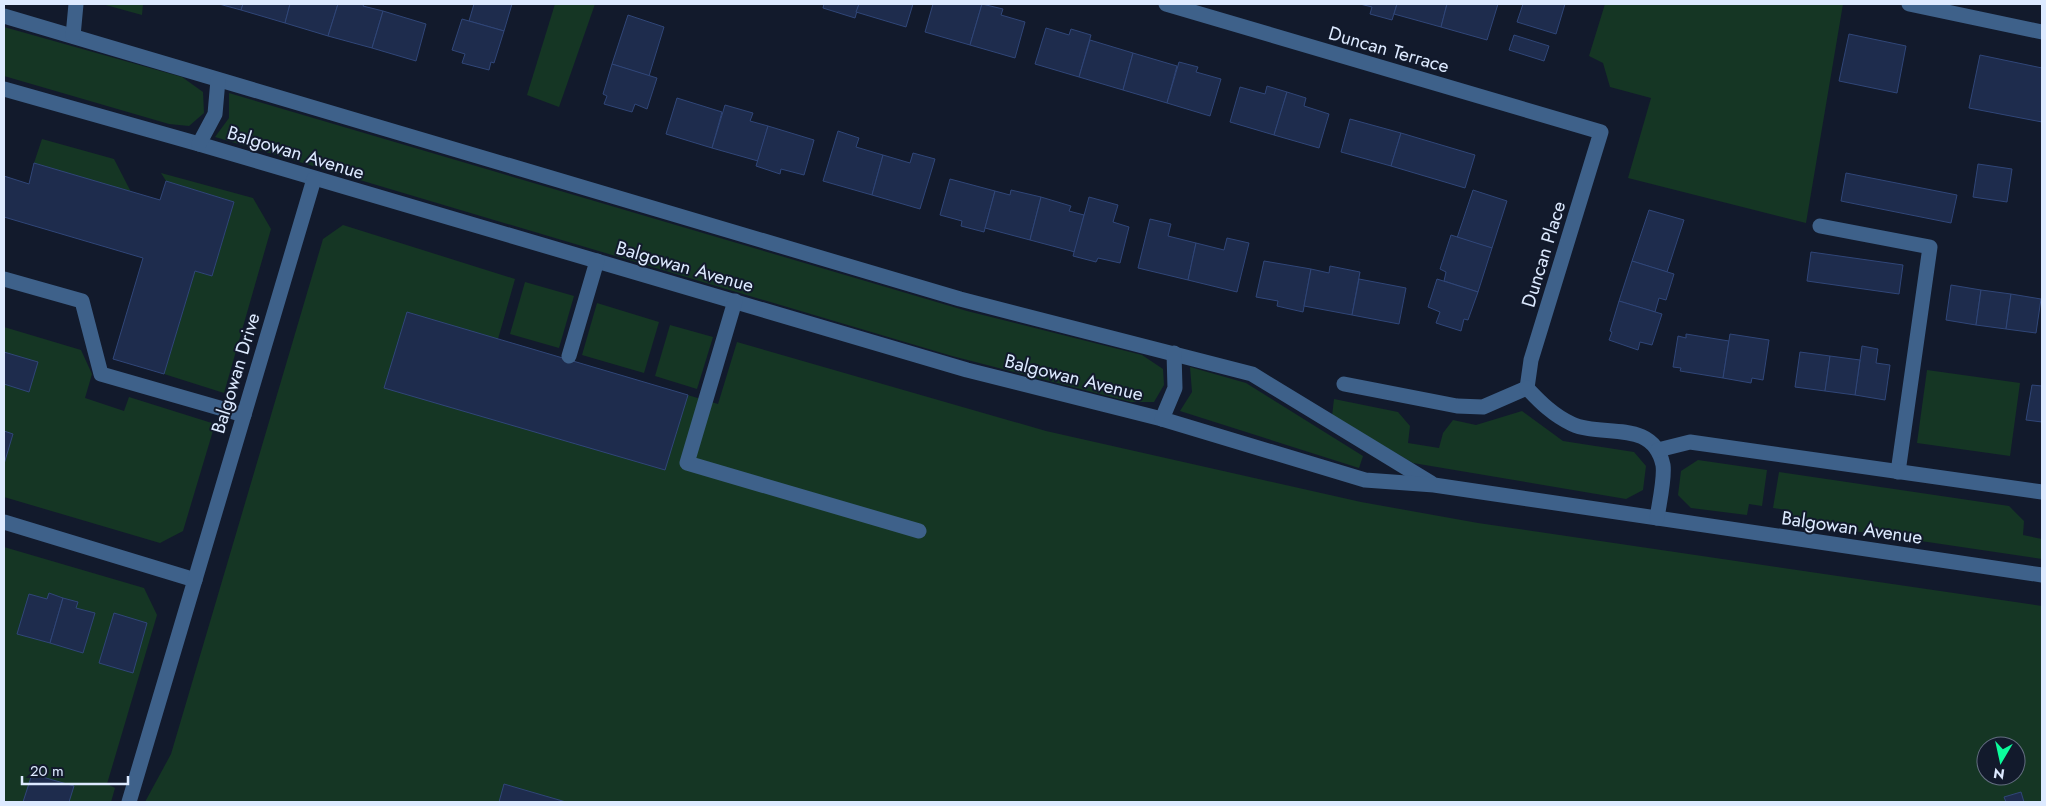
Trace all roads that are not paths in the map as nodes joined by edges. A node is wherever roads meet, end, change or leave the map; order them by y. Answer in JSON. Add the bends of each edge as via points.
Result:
{"nodes":[{"id":1,"x":76,"y":4,"type":"edge"},
{"id":2,"x":1166,"y":4,"type":"edge"},
{"id":3,"x":1909,"y":4,"type":"edge"},
{"id":4,"x":4,"y":16,"type":"edge"},
{"id":5,"x":2042,"y":32,"type":"edge"},
{"id":6,"x":73,"y":36,"type":"junction"},
{"id":7,"x":218,"y":80,"type":"junction"},
{"id":8,"x":4,"y":89,"type":"edge"},
{"id":9,"x":1601,"y":132,"type":"joint"},
{"id":10,"x":199,"y":144,"type":"junction"},
{"id":11,"x":314,"y":179,"type":"junction"},
{"id":12,"x":1820,"y":226,"type":"dead end"},
{"id":13,"x":597,"y":261,"type":"junction"},
{"id":14,"x":4,"y":279,"type":"edge"},
{"id":15,"x":735,"y":302,"type":"junction"},
{"id":16,"x":1174,"y":353,"type":"junction"},
{"id":17,"x":569,"y":356,"type":"dead end"},
{"id":18,"x":1344,"y":384,"type":"dead end"},
{"id":19,"x":1527,"y":388,"type":"junction"},
{"id":20,"x":244,"y":415,"type":"junction"},
{"id":21,"x":1162,"y":419,"type":"junction"},
{"id":22,"x":1658,"y":450,"type":"junction"},
{"id":23,"x":1898,"y":472,"type":"junction"},
{"id":24,"x":1434,"y":485,"type":"junction"},
{"id":25,"x":2042,"y":492,"type":"edge"},
{"id":26,"x":1657,"y":518,"type":"junction"},
{"id":27,"x":4,"y":522,"type":"edge"},
{"id":28,"x":919,"y":532,"type":"dead end"},
{"id":29,"x":2042,"y":575,"type":"edge"},
{"id":30,"x":195,"y":580,"type":"junction"},
{"id":31,"x":129,"y":802,"type":"edge"}],
"edges":[{"from":1,"to":6,"type":"street"},
{"from":2,"to":9,"type":"street","name":"Duncan Terrace"},
{"from":3,"to":5,"type":"street"},
{"from":4,"to":6,"type":"street","name":"Balgowan Avenue"},
{"from":6,"to":7,"type":"street","name":"Balgowan Avenue"},
{"from":7,"to":10,"type":"street","name":"Balgowan Avenue","via":[[215,114]]},
{"from":7,"to":16,"type":"street","name":"Balgowan Avenue","via":[[960,299]]},
{"from":8,"to":10,"type":"street","name":"Balgowan Avenue"},
{"from":9,"to":19,"type":"street","name":"Duncan Place","via":[[1531,360]]},
{"from":10,"to":11,"type":"street","name":"Balgowan Avenue"},
{"from":11,"to":13,"type":"street","name":"Balgowan Avenue"},
{"from":11,"to":20,"type":"street","name":"Balgowan Drive"},
{"from":12,"to":23,"type":"street","via":[[1930,247]]},
{"from":13,"to":15,"type":"street","name":"Balgowan Avenue"},
{"from":13,"to":17,"type":"street"},
{"from":14,"to":20,"type":"street","via":[[82,301],[101,374]]},
{"from":15,"to":21,"type":"street","name":"Balgowan Avenue","via":[[967,370]]},
{"from":15,"to":28,"type":"street","via":[[687,463]]},
{"from":16,"to":21,"type":"street","name":"Balgowan Avenue","via":[[1176,388]]},
{"from":16,"to":24,"type":"street","name":"Balgowan Avenue","via":[[1252,374]]},
{"from":18,"to":19,"type":"street","via":[[1458,406],[1483,407]]},
{"from":19,"to":22,"type":"street","via":[[1546,408],[1573,425],[1640,435]]},
{"from":20,"to":30,"type":"street","name":"Balgowan Drive"},
{"from":21,"to":24,"type":"street","name":"Balgowan Avenue","via":[[1365,480]]},
{"from":22,"to":23,"type":"street","via":[[1690,442]]},
{"from":22,"to":26,"type":"street","via":[[1663,467]]},
{"from":23,"to":25,"type":"street"},
{"from":24,"to":26,"type":"street","name":"Balgowan Avenue"},
{"from":26,"to":29,"type":"street","name":"Balgowan Avenue"},
{"from":27,"to":30,"type":"street"},
{"from":30,"to":31,"type":"street","name":"Balgowan Drive"}]}
